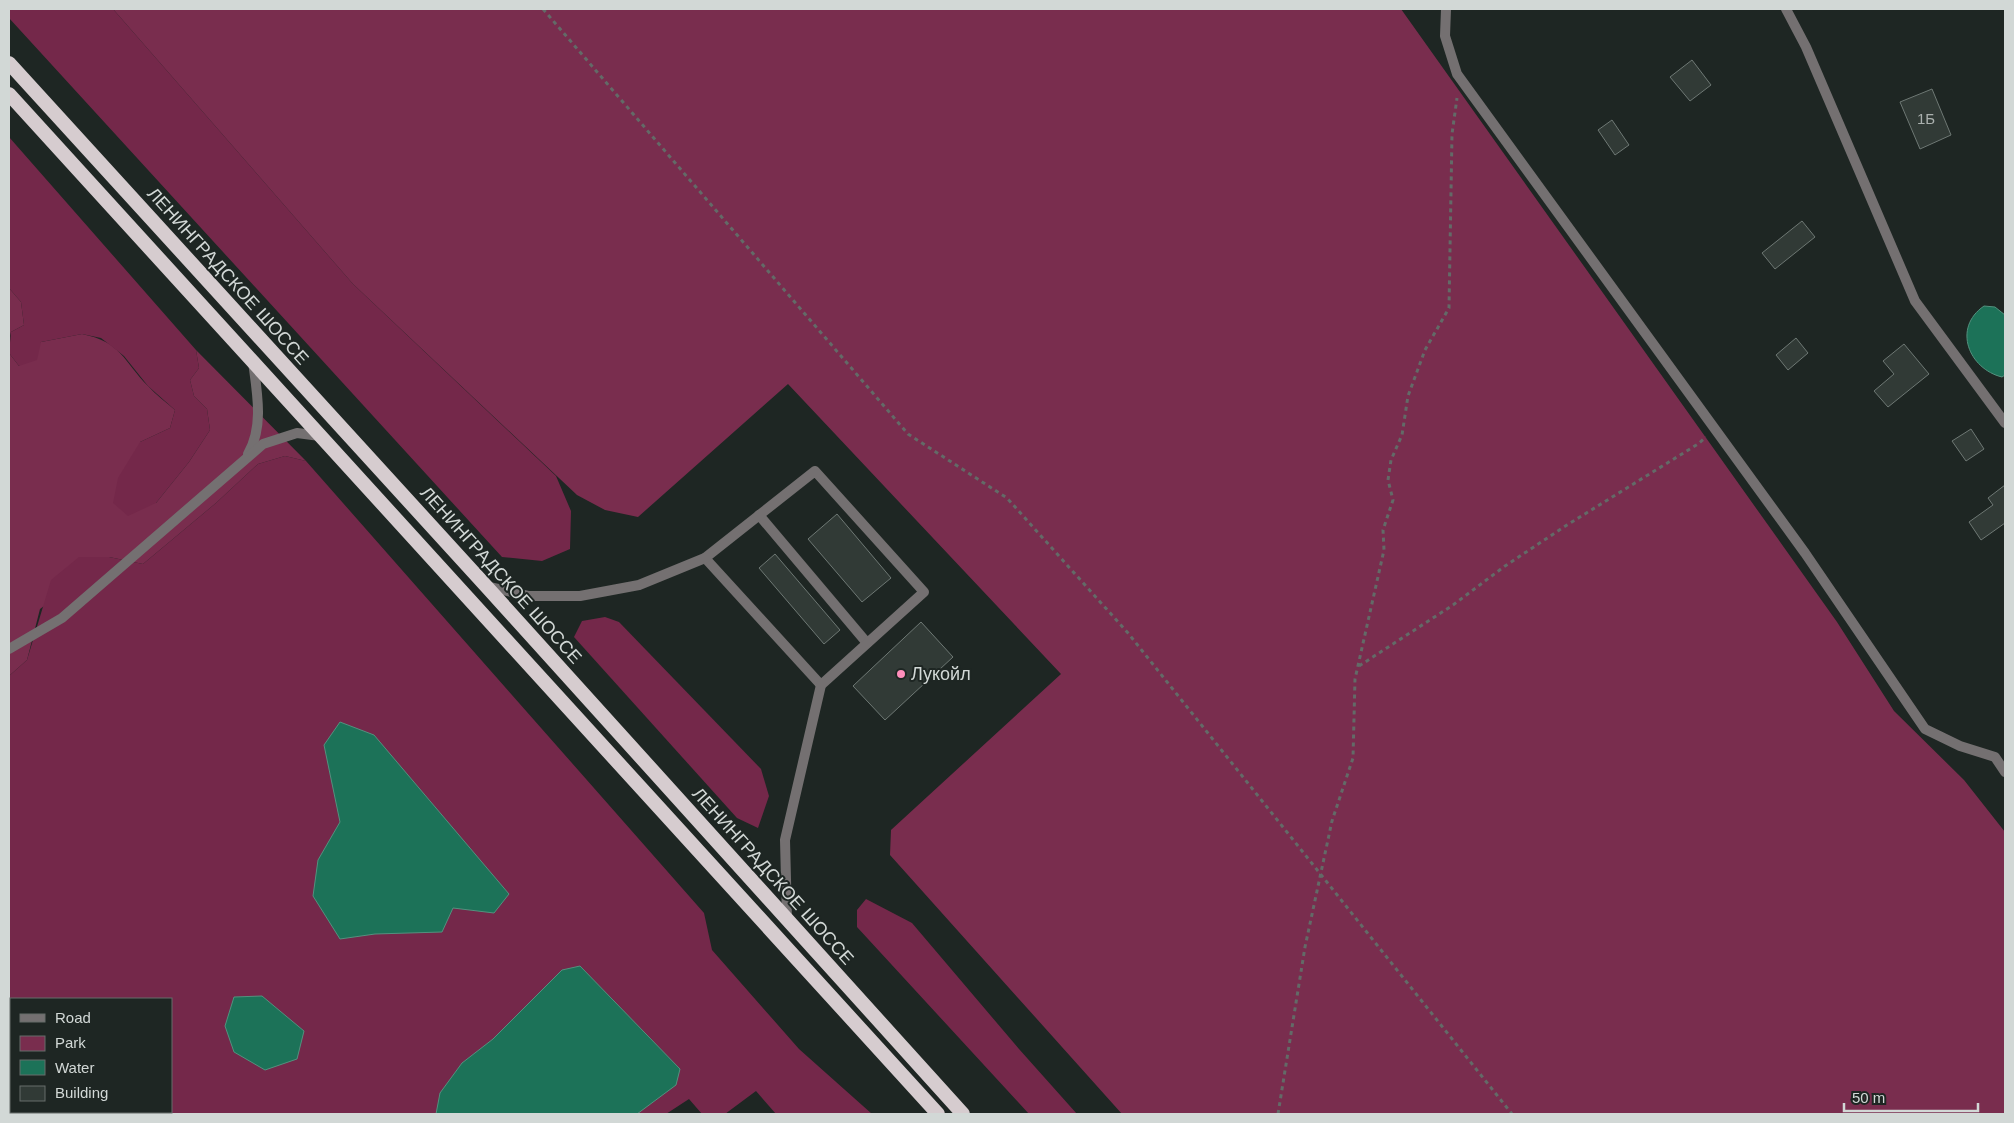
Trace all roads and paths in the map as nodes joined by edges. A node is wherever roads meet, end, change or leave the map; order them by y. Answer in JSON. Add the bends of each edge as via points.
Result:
{"nodes":[{"id":1,"x":543,"y":9,"type":"edge"},
{"id":2,"x":1446,"y":9,"type":"edge"},
{"id":3,"x":1786,"y":9,"type":"edge"},
{"id":4,"x":9,"y":63,"type":"edge"},
{"id":5,"x":1464,"y":83,"type":"junction"},
{"id":6,"x":9,"y":94,"type":"edge"},
{"id":7,"x":253,"y":362,"type":"junction"},
{"id":8,"x":2005,"y":423,"type":"edge"},
{"id":9,"x":1713,"y":429,"type":"junction"},
{"id":10,"x":320,"y":436,"type":"junction"},
{"id":11,"x":244,"y":461,"type":"junction"},
{"id":12,"x":758,"y":515,"type":"junction"},
{"id":13,"x":705,"y":558,"type":"junction"},
{"id":14,"x":486,"y":586,"type":"junction"},
{"id":15,"x":867,"y":642,"type":"junction"},
{"id":16,"x":9,"y":649,"type":"edge"},
{"id":17,"x":1359,"y":666,"type":"junction"},
{"id":18,"x":821,"y":685,"type":"junction"},
{"id":19,"x":2005,"y":772,"type":"edge"},
{"id":20,"x":1322,"y":876,"type":"junction"},
{"id":21,"x":787,"y":919,"type":"junction"},
{"id":22,"x":933,"y":1112,"type":"edge"},
{"id":23,"x":963,"y":1114,"type":"edge"},
{"id":24,"x":1278,"y":1114,"type":"edge"},
{"id":25,"x":1512,"y":1114,"type":"edge"}],
"edges":[{"from":1,"to":20,"type":"path","via":[[908,434],[1007,498],[1128,633]]},
{"from":2,"to":5,"type":"street","via":[[1445,36],[1457,74]]},
{"from":3,"to":8,"type":"street","via":[[1810,56],[1915,301]]},
{"from":4,"to":14,"type":"highway","name":"ЛЕНИНГРАДСКОЕ ШОССЕ"},
{"from":5,"to":9,"type":"street"},
{"from":5,"to":17,"type":"path","via":[[1455,102],[1452,134],[1449,308],[1425,350],[1408,396],[1402,435],[1391,460],[1388,480],[1393,500],[1383,530],[1384,550]]},
{"from":6,"to":7,"type":"highway"},
{"from":7,"to":10,"type":"highway"},
{"from":7,"to":11,"type":"street","via":[[258,429],[254,445]]},
{"from":9,"to":17,"type":"path","via":[[1698,444],[1567,525]]},
{"from":9,"to":19,"type":"street","via":[[1805,553],[1925,729],[1960,746],[1995,757]]},
{"from":10,"to":11,"type":"street","via":[[297,433],[279,438],[263,444]]},
{"from":10,"to":22,"type":"highway"},
{"from":11,"to":16,"type":"street","via":[[62,618]]},
{"from":12,"to":13,"type":"street"},
{"from":12,"to":15,"type":"street"},
{"from":12,"to":15,"type":"street","via":[[815,470],[924,592]]},
{"from":13,"to":14,"type":"street","via":[[639,585],[580,596],[529,596]]},
{"from":13,"to":18,"type":"street"},
{"from":14,"to":21,"type":"highway","name":"ЛЕНИНГРАДСКОЕ ШОССЕ"},
{"from":15,"to":18,"type":"street"},
{"from":17,"to":20,"type":"path","via":[[1355,679],[1353,758],[1332,821]]},
{"from":18,"to":21,"type":"street","via":[[785,840]]},
{"from":20,"to":24,"type":"path","via":[[1305,947]]},
{"from":20,"to":25,"type":"path"},
{"from":21,"to":23,"type":"highway","name":"ЛЕНИНГРАДСКОЕ ШОССЕ"}]}
